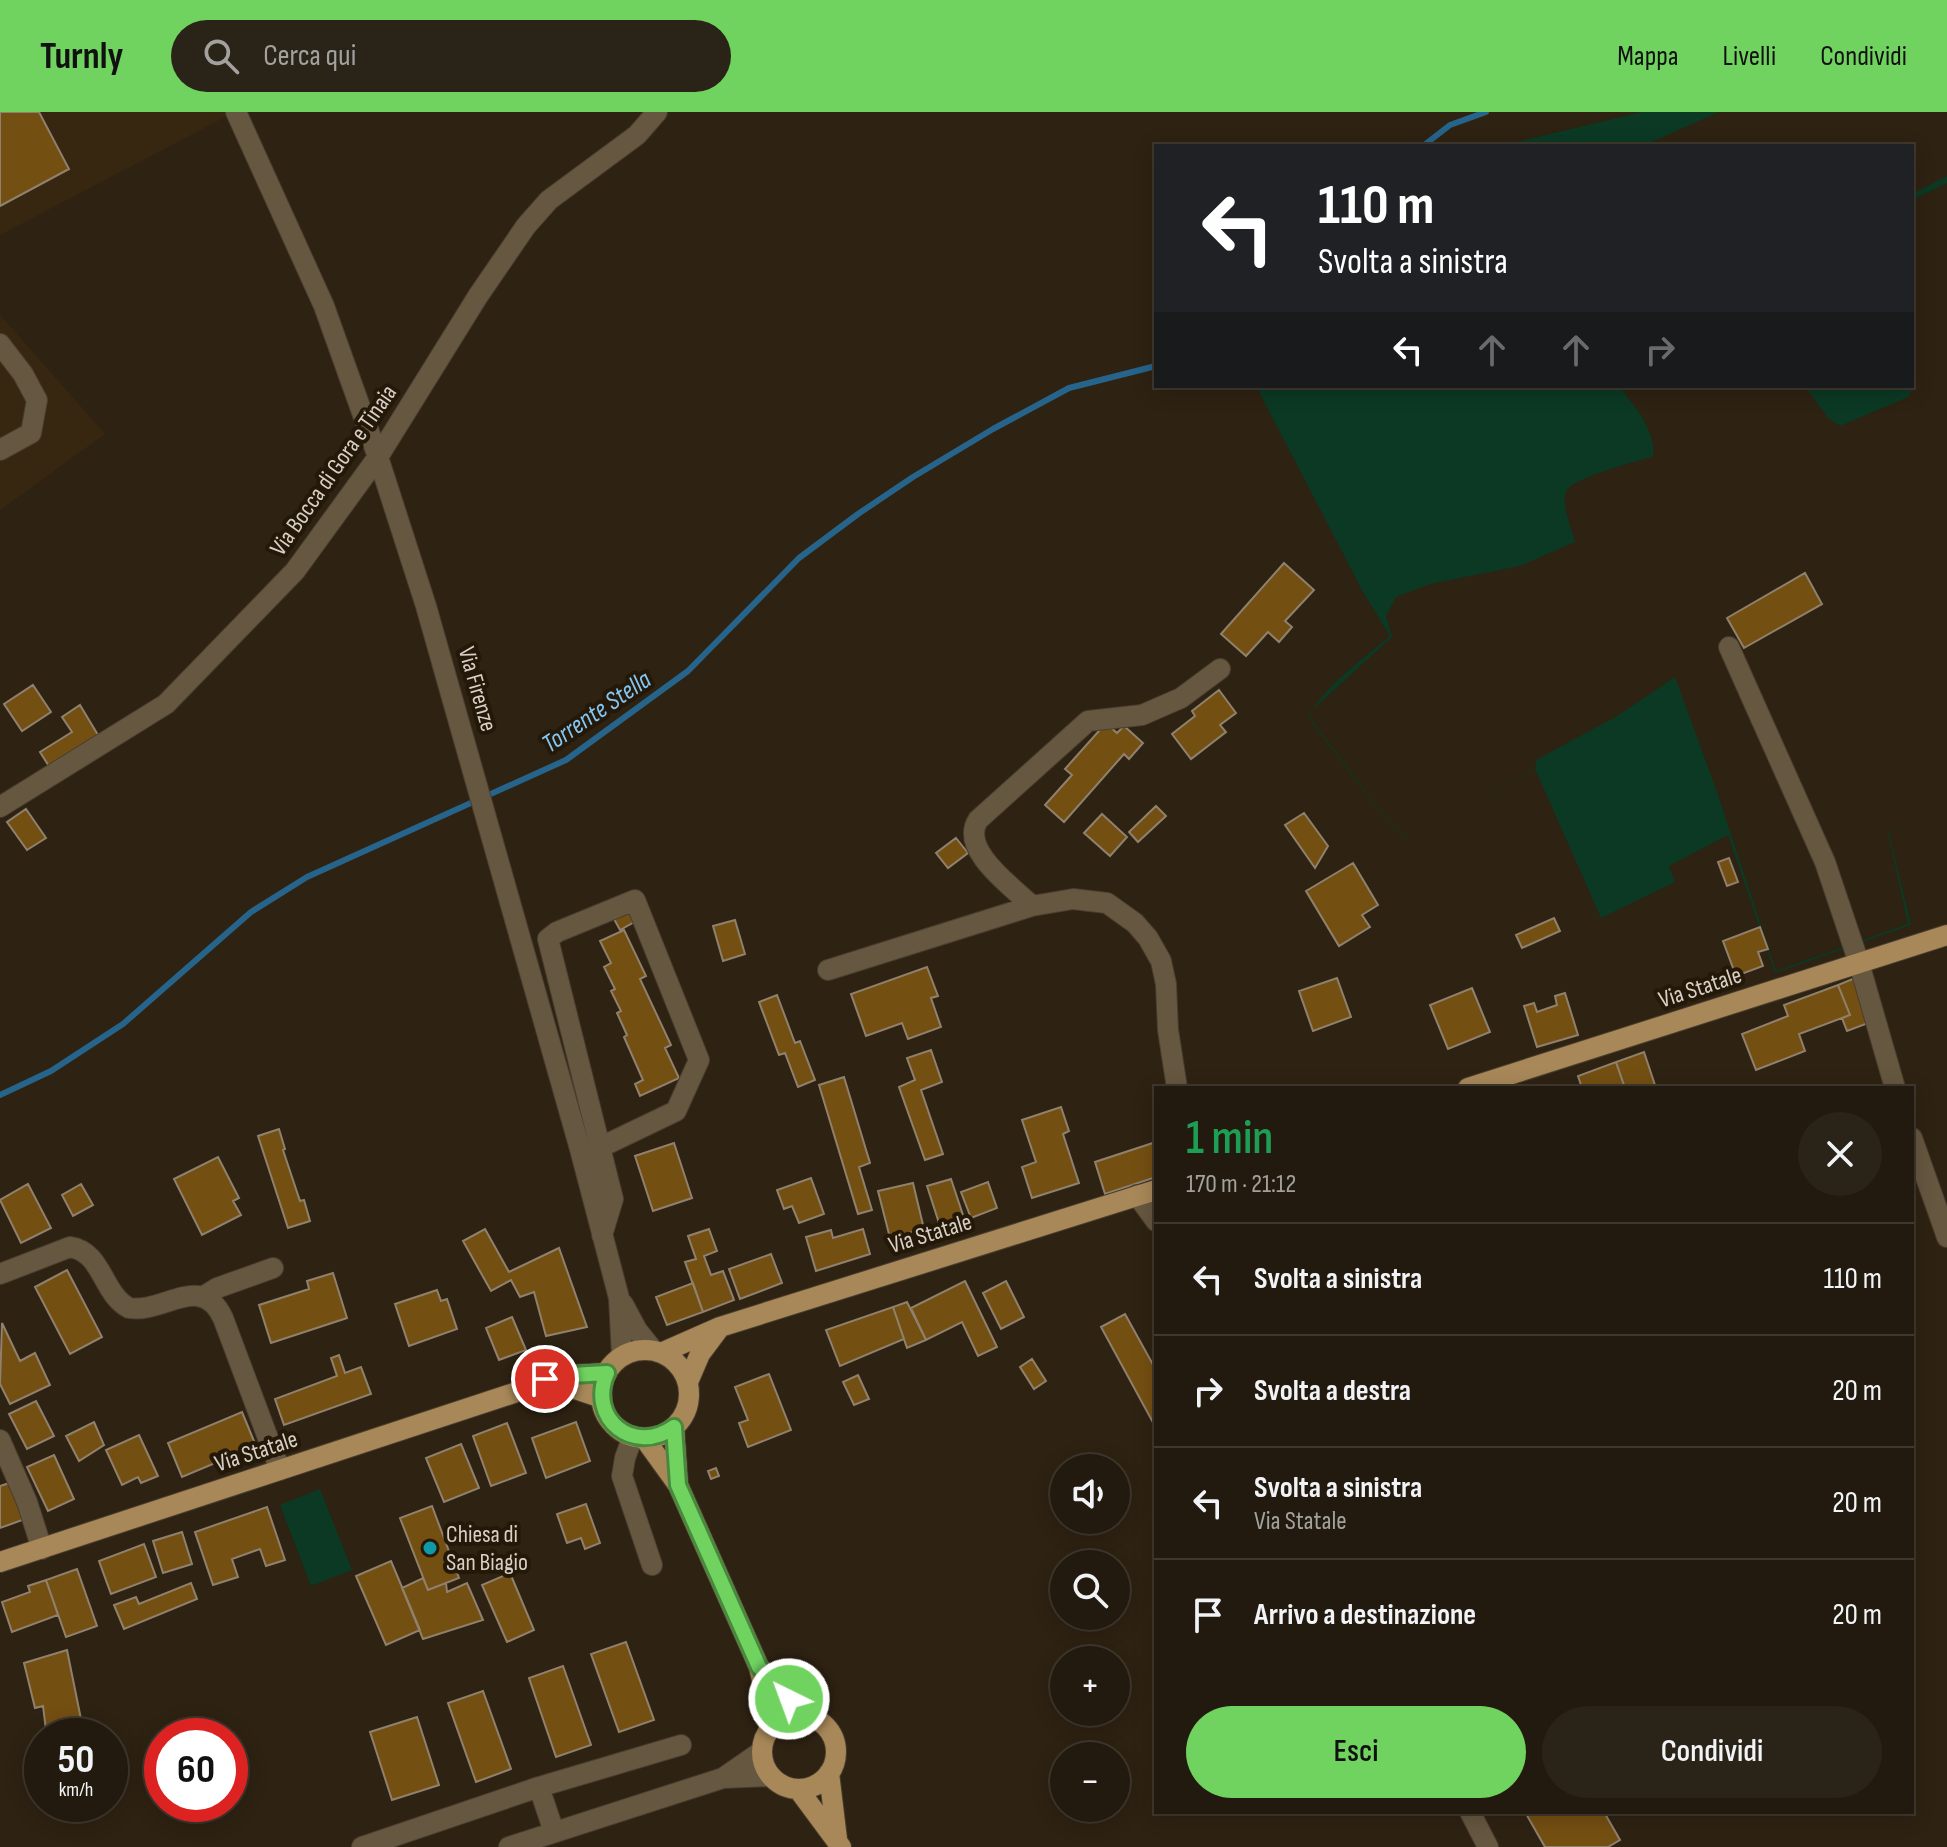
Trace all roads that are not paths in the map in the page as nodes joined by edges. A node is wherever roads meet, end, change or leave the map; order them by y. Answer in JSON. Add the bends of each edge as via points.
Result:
{"nodes":[{"id":1,"x":236,"y":112,"type":"edge"},
{"id":2,"x":657,"y":112,"type":"edge"},
{"id":3,"x":0,"y":344,"type":"edge"},
{"id":4,"x":0,"y":450,"type":"edge"},
{"id":5,"x":378,"y":457,"type":"junction"},
{"id":6,"x":1729,"y":647,"type":"dead end"},
{"id":7,"x":1220,"y":669,"type":"dead end"},
{"id":8,"x":0,"y":807,"type":"edge"},
{"id":9,"x":1032,"y":906,"type":"junction"},
{"id":10,"x":1947,"y":935,"type":"edge"},
{"id":11,"x":1859,"y":963,"type":"junction"},
{"id":12,"x":828,"y":970,"type":"dead end"},
{"id":13,"x":1177,"y":1086,"type":"edge"},
{"id":14,"x":1474,"y":1086,"type":"edge"},
{"id":15,"x":1894,"y":1086,"type":"edge"},
{"id":16,"x":1914,"y":1144,"type":"edge"},
{"id":17,"x":601,"y":1147,"type":"junction"},
{"id":18,"x":1147,"y":1193,"type":"edge"},
{"id":19,"x":1154,"y":1215,"type":"edge"},
{"id":20,"x":602,"y":1235,"type":"junction"},
{"id":21,"x":1947,"y":1237,"type":"edge"},
{"id":22,"x":273,"y":1268,"type":"dead end"},
{"id":23,"x":0,"y":1274,"type":"edge"},
{"id":24,"x":204,"y":1296,"type":"junction"},
{"id":25,"x":619,"y":1298,"type":"junction"},
{"id":26,"x":720,"y":1327,"type":"junction"},
{"id":27,"x":657,"y":1352,"type":"junction"},
{"id":28,"x":622,"y":1356,"type":"junction"},
{"id":29,"x":607,"y":1373,"type":"junction"},
{"id":30,"x":688,"y":1382,"type":"junction"},
{"id":31,"x":529,"y":1388,"type":"junction"},
{"id":32,"x":602,"y":1398,"type":"junction"},
{"id":33,"x":674,"y":1427,"type":"junction"},
{"id":34,"x":639,"y":1437,"type":"junction"},
{"id":35,"x":0,"y":1440,"type":"edge"},
{"id":36,"x":280,"y":1470,"type":"junction"},
{"id":37,"x":678,"y":1485,"type":"junction"},
{"id":38,"x":42,"y":1549,"type":"junction"},
{"id":39,"x":0,"y":1562,"type":"edge"},
{"id":40,"x":652,"y":1565,"type":"dead end"},
{"id":41,"x":759,"y":1667,"type":"junction"},
{"id":42,"x":803,"y":1715,"type":"junction"},
{"id":43,"x":772,"y":1726,"type":"junction"},
{"id":44,"x":681,"y":1745,"type":"dead end"},
{"id":45,"x":762,"y":1751,"type":"junction"},
{"id":46,"x":829,"y":1773,"type":"junction"},
{"id":47,"x":771,"y":1776,"type":"junction"},
{"id":48,"x":723,"y":1778,"type":"junction"},
{"id":49,"x":539,"y":1787,"type":"junction"},
{"id":50,"x":798,"y":1789,"type":"junction"},
{"id":51,"x":1471,"y":1814,"type":"edge"},
{"id":52,"x":554,"y":1832,"type":"junction"},
{"id":53,"x":839,"y":1843,"type":"edge"},
{"id":54,"x":362,"y":1847,"type":"edge"},
{"id":55,"x":509,"y":1847,"type":"edge"},
{"id":56,"x":1488,"y":1847,"type":"edge"}],
"edges":[{"from":1,"to":5,"type":"street","name":"Via Firenze","via":[[324,306]]},
{"from":2,"to":5,"type":"street","name":"Via Bocca di Gora e Tinaia","via":[[637,135],[549,200],[526,226]]},
{"from":3,"to":4,"type":"street","via":[[37,400],[31,433]]},
{"from":5,"to":8,"type":"street","name":"Via Bocca di Gora e Tinaia","via":[[295,571],[166,704]]},
{"from":5,"to":20,"type":"street","name":"Via Firenze","via":[[470,756]]},
{"from":6,"to":11,"type":"street","via":[[1825,862]]},
{"from":7,"to":9,"type":"street","via":[[1181,698],[1142,715],[1088,721],[978,820],[973,834],[977,850]]},
{"from":9,"to":12,"type":"street"},
{"from":9,"to":13,"type":"street","via":[[1073,899],[1107,903],[1148,938],[1166,984]]},
{"from":10,"to":11,"type":"main road","name":"Via Statale"},
{"from":11,"to":14,"type":"main road","name":"Via Statale"},
{"from":11,"to":15,"type":"street"},
{"from":16,"to":21,"type":"street"},
{"from":17,"to":17,"type":"street","via":[[548,939],[635,900],[699,1060],[676,1111]]},
{"from":17,"to":20,"type":"street","via":[[613,1199]]},
{"from":18,"to":19,"type":"street"},
{"from":18,"to":26,"type":"main road","name":"Via Statale"},
{"from":20,"to":25,"type":"street","name":"Via Firenze"},
{"from":22,"to":24,"type":"street"},
{"from":23,"to":24,"type":"street","via":[[70,1247],[91,1255],[115,1296],[129,1308]]},
{"from":24,"to":36,"type":"street","via":[[223,1318]]},
{"from":25,"to":27,"type":"street"},
{"from":25,"to":28,"type":"street"},
{"from":26,"to":27,"type":"main road","name":"Via Statale"},
{"from":26,"to":30,"type":"main road"},
{"from":27,"to":28,"type":"main road"},
{"from":27,"to":30,"type":"main road","via":[[673,1359]]},
{"from":28,"to":29,"type":"main road"},
{"from":29,"to":31,"type":"main road","name":"Via Statale","via":[[554,1376]]},
{"from":29,"to":32,"type":"main road"},
{"from":30,"to":33,"type":"main road","via":[[688,1407]]},
{"from":31,"to":32,"type":"main road","name":"Via Statale","via":[[575,1389]]},
{"from":31,"to":36,"type":"main road","name":"Via Statale"},
{"from":32,"to":34,"type":"main road","via":[[614,1424]]},
{"from":33,"to":34,"type":"main road"},
{"from":33,"to":37,"type":"main road"},
{"from":34,"to":37,"type":"main road"},
{"from":34,"to":40,"type":"street","via":[[625,1458],[622,1476]]},
{"from":35,"to":38,"type":"street"},
{"from":36,"to":38,"type":"main road","name":"Via Statale"},
{"from":37,"to":41,"type":"main road"},
{"from":38,"to":39,"type":"main road","name":"Via Statale"},
{"from":41,"to":42,"type":"main road"},
{"from":41,"to":43,"type":"main road"},
{"from":42,"to":43,"type":"main road"},
{"from":42,"to":46,"type":"main road","via":[[823,1724],[833,1738],[836,1756]]},
{"from":43,"to":45,"type":"main road"},
{"from":44,"to":49,"type":"street"},
{"from":45,"to":47,"type":"main road"},
{"from":45,"to":48,"type":"street"},
{"from":46,"to":50,"type":"main road","via":[[819,1783]]},
{"from":46,"to":53,"type":"main road"},
{"from":47,"to":48,"type":"street"},
{"from":47,"to":50,"type":"main road"},
{"from":48,"to":52,"type":"street"},
{"from":49,"to":52,"type":"street"},
{"from":49,"to":54,"type":"street"},
{"from":50,"to":53,"type":"main road"},
{"from":51,"to":56,"type":"street"},
{"from":52,"to":55,"type":"street"}]}
